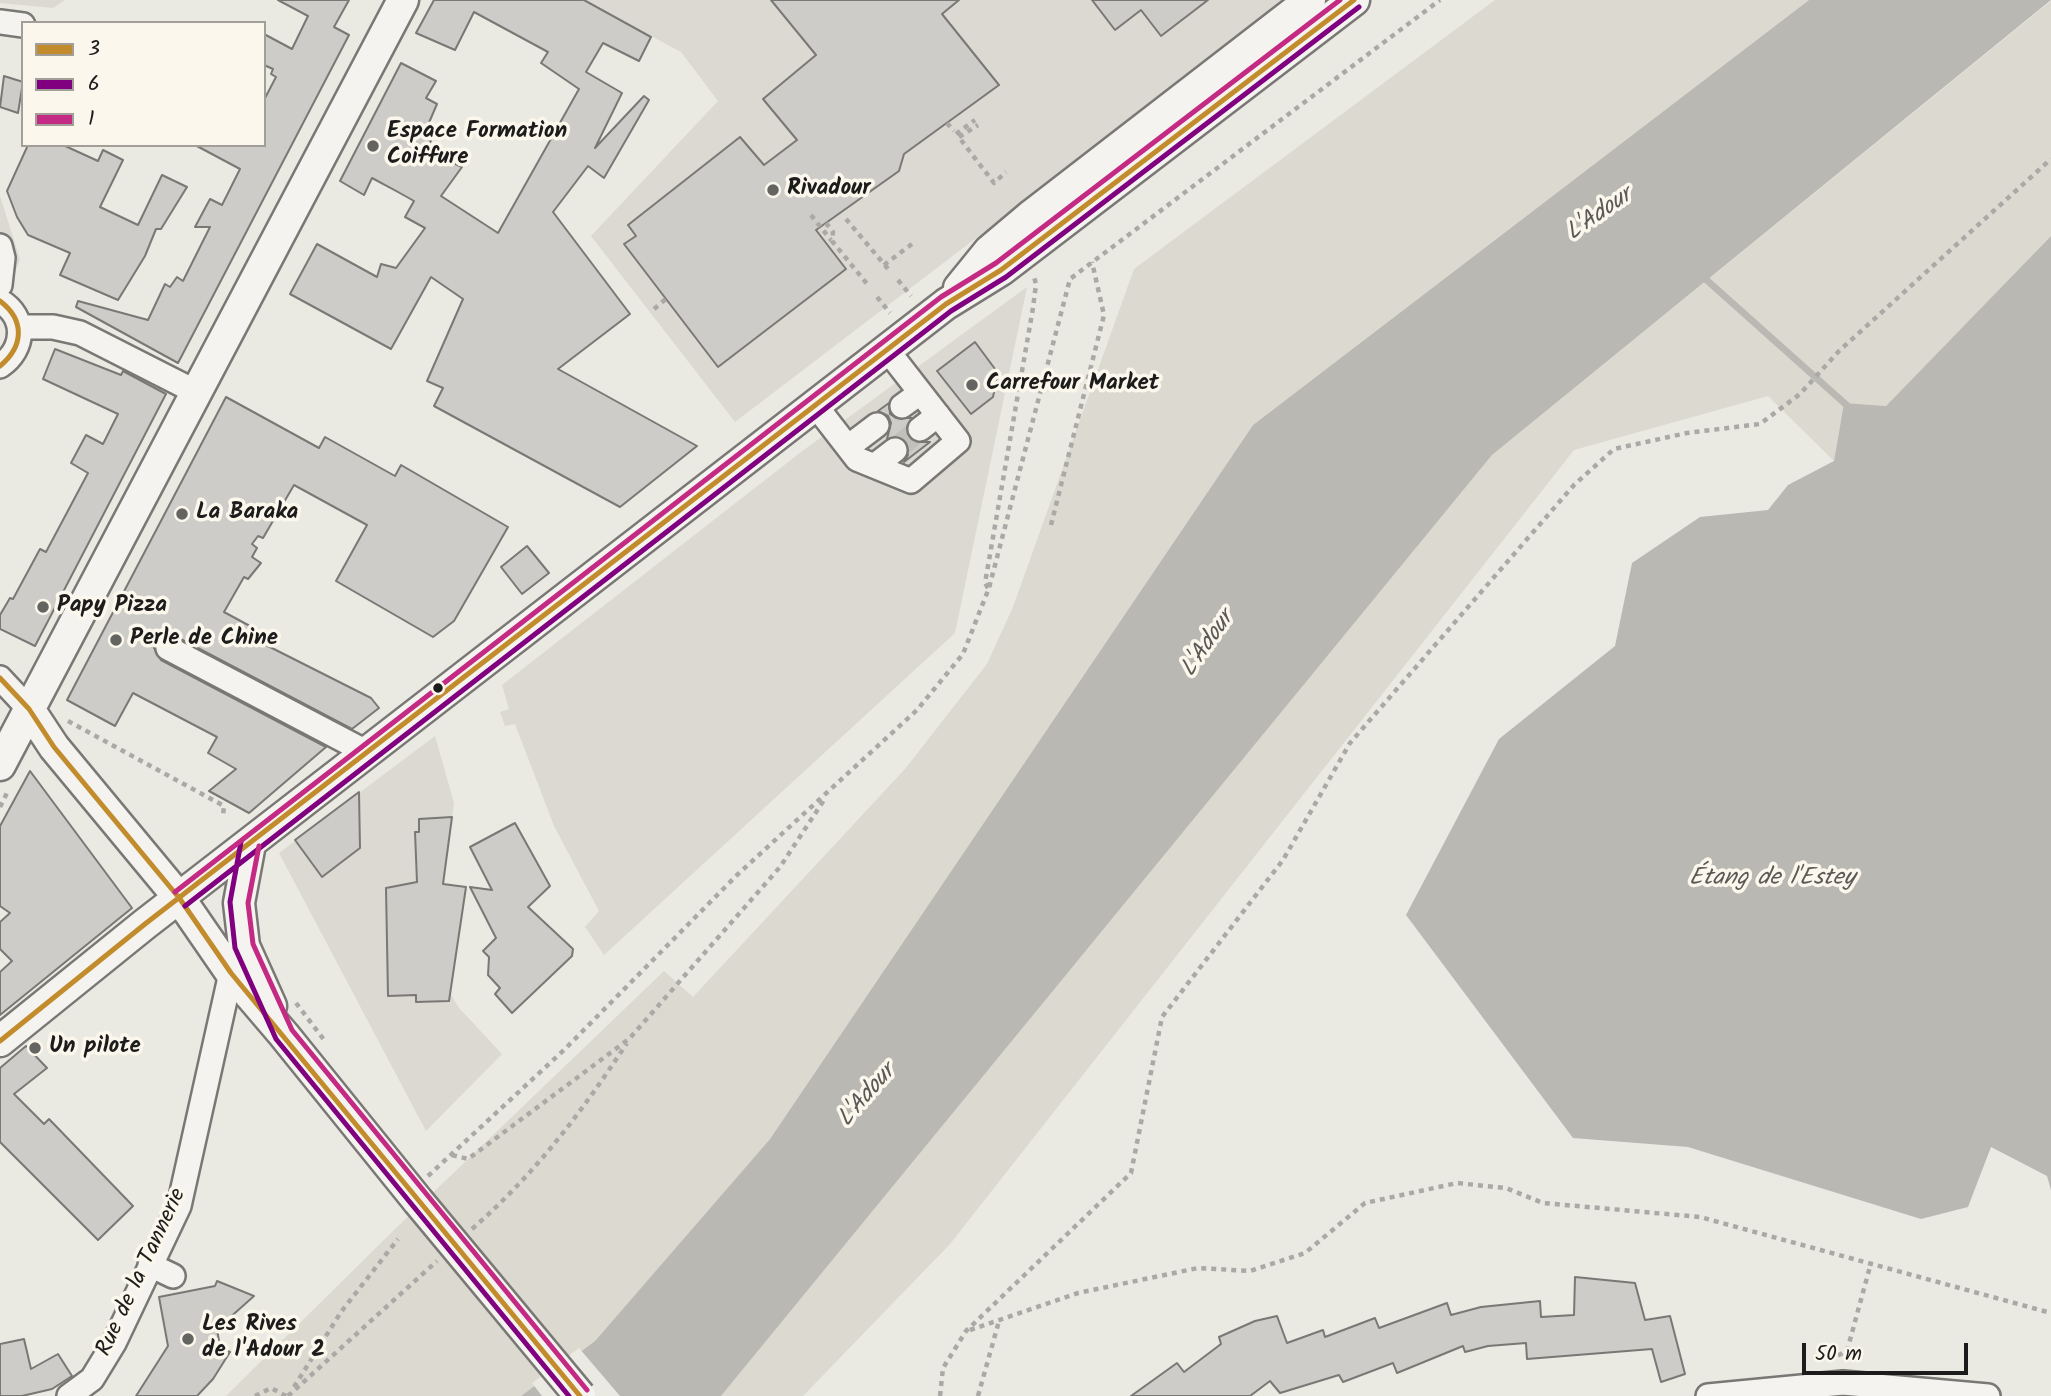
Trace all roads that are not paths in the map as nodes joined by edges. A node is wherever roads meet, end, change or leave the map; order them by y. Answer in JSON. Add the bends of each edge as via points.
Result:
{"nodes":[{"id":1,"x":403,"y":0,"type":"edge"},
{"id":2,"x":1310,"y":0,"type":"edge"},
{"id":3,"x":1354,"y":0,"type":"edge"},
{"id":4,"x":0,"y":22,"type":"edge"},
{"id":5,"x":21,"y":25,"type":"edge"},
{"id":6,"x":0,"y":246,"type":"edge"},
{"id":7,"x":0,"y":285,"type":"edge"},
{"id":8,"x":0,"y":301,"type":"edge"},
{"id":9,"x":946,"y":304,"type":"junction"},
{"id":10,"x":20,"y":327,"type":"junction"},
{"id":11,"x":888,"y":351,"type":"junction"},
{"id":12,"x":0,"y":366,"type":"edge"},
{"id":13,"x":195,"y":392,"type":"junction"},
{"id":14,"x":816,"y":406,"type":"junction"},
{"id":15,"x":877,"y":425,"type":"dead end"},
{"id":16,"x":848,"y":447,"type":"junction"},
{"id":17,"x":895,"y":450,"type":"tunnel mouth"},
{"id":18,"x":874,"y":466,"type":"junction"},
{"id":19,"x":168,"y":648,"type":"dead end"},
{"id":20,"x":0,"y":678,"type":"edge"},
{"id":21,"x":29,"y":709,"type":"junction"},
{"id":22,"x":368,"y":753,"type":"junction"},
{"id":23,"x":0,"y":765,"type":"edge"},
{"id":24,"x":250,"y":844,"type":"junction"},
{"id":25,"x":180,"y":899,"type":"junction"},
{"id":26,"x":230,"y":973,"type":"junction"},
{"id":27,"x":284,"y":1035,"type":"junction"},
{"id":28,"x":0,"y":1041,"type":"edge"},
{"id":29,"x":150,"y":1265,"type":"junction"},
{"id":30,"x":173,"y":1276,"type":"dead end"},
{"id":31,"x":1714,"y":1395,"type":"edge"},
{"id":32,"x":69,"y":1396,"type":"edge"},
{"id":33,"x":580,"y":1396,"type":"edge"},
{"id":34,"x":1988,"y":1396,"type":"edge"}],
"edges":[{"from":1,"to":13,"type":"main road"},
{"from":2,"to":9,"type":"main road","via":[[1033,214],[989,251]]},
{"from":3,"to":9,"type":"main road","via":[[1001,270]]},
{"from":4,"to":5,"type":"street"},
{"from":6,"to":7,"type":"street"},
{"from":8,"to":10,"type":"street"},
{"from":9,"to":11,"type":"main road"},
{"from":10,"to":12,"type":"street","via":[[16,351]]},
{"from":10,"to":13,"type":"street","via":[[80,333]]},
{"from":11,"to":14,"type":"main road"},
{"from":11,"to":18,"type":"street","via":[[911,399],[929,422],[958,441],[911,481]]},
{"from":13,"to":21,"type":"main road"},
{"from":14,"to":16,"type":"street"},
{"from":14,"to":22,"type":"main road"},
{"from":15,"to":16,"type":"street"},
{"from":16,"to":18,"type":"street","via":[[857,459]]},
{"from":17,"to":18,"type":"street"},
{"from":19,"to":22,"type":"street"},
{"from":20,"to":21,"type":"street"},
{"from":21,"to":23,"type":"main road"},
{"from":21,"to":25,"type":"main road","via":[[54,747]]},
{"from":22,"to":24,"type":"main road"},
{"from":24,"to":25,"type":"main road"},
{"from":24,"to":27,"type":"main road","via":[[239,903],[244,946]]},
{"from":25,"to":26,"type":"main road"},
{"from":25,"to":28,"type":"main road","via":[[61,1004]]},
{"from":26,"to":27,"type":"main road"},
{"from":26,"to":29,"type":"street","name":"Rue de la Tannerie","via":[[192,1114],[179,1206]]},
{"from":27,"to":33,"type":"main road","bridge":true,"via":[[427,1188]]},
{"from":29,"to":30,"type":"street"},
{"from":29,"to":32,"type":"street","name":"Rue de la Tannerie","via":[[92,1379]]},
{"from":31,"to":34,"type":"street","via":[[1843,1383]]}]}
